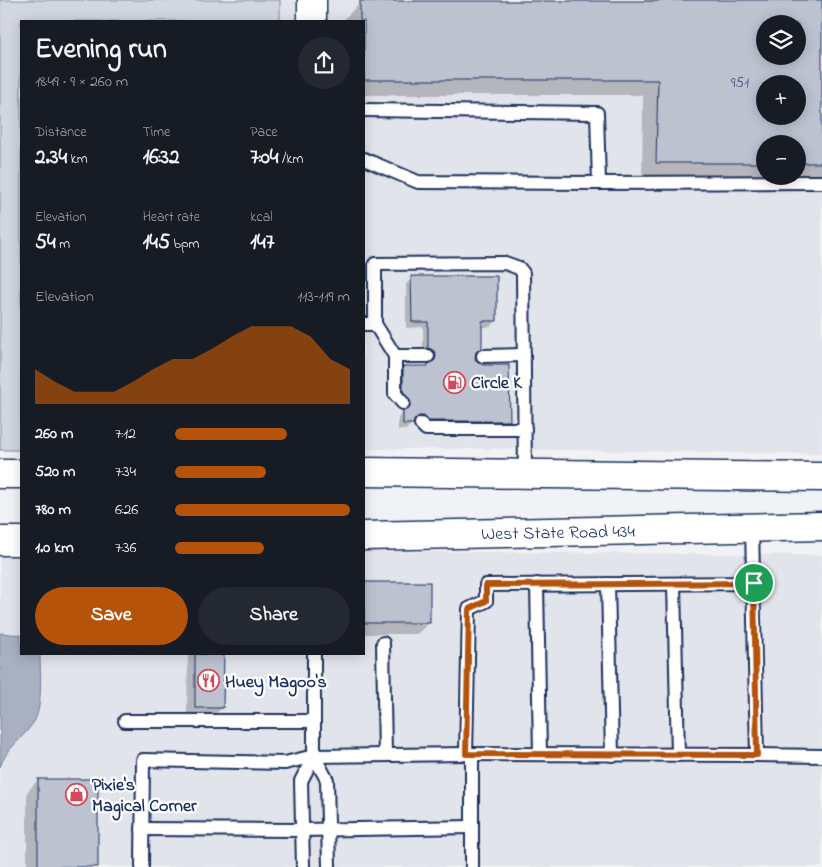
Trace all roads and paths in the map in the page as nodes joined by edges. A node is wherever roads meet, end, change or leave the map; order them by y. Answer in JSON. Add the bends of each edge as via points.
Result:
{"nodes":[{"id":1,"x":312,"y":0,"type":"edge"},
{"id":2,"x":312,"y":20,"type":"edge"},
{"id":3,"x":365,"y":110,"type":"edge"},
{"id":4,"x":365,"y":159,"type":"edge"},
{"id":5,"x":822,"y":182,"type":"edge"},
{"id":6,"x":599,"y":183,"type":"junction"},
{"id":7,"x":369,"y":324,"type":"edge"},
{"id":8,"x":524,"y":355,"type":"junction"},
{"id":9,"x":395,"y":356,"type":"junction"},
{"id":10,"x":428,"y":356,"type":"dead end"},
{"id":11,"x":482,"y":356,"type":"dead end"},
{"id":12,"x":403,"y":403,"type":"dead end"},
{"id":13,"x":430,"y":426,"type":"dead end"},
{"id":14,"x":525,"y":429,"type":"junction"},
{"id":15,"x":365,"y":472,"type":"edge"},
{"id":16,"x":0,"y":474,"type":"edge"},
{"id":17,"x":20,"y":474,"type":"edge"},
{"id":18,"x":525,"y":474,"type":"junction"},
{"id":19,"x":822,"y":478,"type":"edge"},
{"id":20,"x":822,"y":526,"type":"edge"},
{"id":21,"x":752,"y":528,"type":"junction"},
{"id":22,"x":365,"y":536,"type":"edge"},
{"id":23,"x":0,"y":541,"type":"edge"},
{"id":24,"x":20,"y":541,"type":"edge"},
{"id":25,"x":754,"y":583,"type":"junction"},
{"id":26,"x":537,"y":584,"type":"junction"},
{"id":27,"x":608,"y":584,"type":"junction"},
{"id":28,"x":674,"y":584,"type":"junction"},
{"id":29,"x":383,"y":643,"type":"dead end"},
{"id":30,"x":314,"y":655,"type":"edge"},
{"id":31,"x":125,"y":720,"type":"dead end"},
{"id":32,"x":314,"y":721,"type":"junction"},
{"id":33,"x":469,"y":754,"type":"junction"},
{"id":34,"x":540,"y":754,"type":"junction"},
{"id":35,"x":612,"y":754,"type":"junction"},
{"id":36,"x":678,"y":754,"type":"junction"},
{"id":37,"x":385,"y":755,"type":"junction"},
{"id":38,"x":757,"y":755,"type":"junction"},
{"id":39,"x":314,"y":756,"type":"junction"},
{"id":40,"x":822,"y":756,"type":"edge"},
{"id":41,"x":472,"y":827,"type":"junction"},
{"id":42,"x":142,"y":829,"type":"junction"},
{"id":43,"x":302,"y":830,"type":"junction"},
{"id":44,"x":328,"y":830,"type":"junction"},
{"id":45,"x":142,"y":867,"type":"edge"},
{"id":46,"x":303,"y":867,"type":"edge"},
{"id":47,"x":329,"y":867,"type":"edge"},
{"id":48,"x":472,"y":867,"type":"edge"}],
"edges":[{"from":1,"to":2,"type":"main road"},
{"from":3,"to":6,"type":"lane","via":[[597,113]]},
{"from":4,"to":6,"type":"lane","via":[[418,182]]},
{"from":5,"to":6,"type":"lane"},
{"from":7,"to":8,"type":"lane","via":[[375,264],[505,263],[523,273]]},
{"from":7,"to":9,"type":"lane"},
{"from":8,"to":11,"type":"lane"},
{"from":8,"to":14,"type":"lane"},
{"from":9,"to":10,"type":"lane"},
{"from":9,"to":12,"type":"lane","via":[[395,394]]},
{"from":13,"to":14,"type":"lane"},
{"from":14,"to":18,"type":"lane"},
{"from":15,"to":18,"type":"main road"},
{"from":16,"to":17,"type":"main road"},
{"from":18,"to":19,"type":"main road"},
{"from":20,"to":21,"type":"main road","name":"West State Road 434"},
{"from":21,"to":22,"type":"main road","name":"West State Road 434"},
{"from":21,"to":25,"type":"lane"},
{"from":23,"to":24,"type":"main road"},
{"from":25,"to":28,"type":"lane"},
{"from":25,"to":38,"type":"lane"},
{"from":26,"to":27,"type":"lane"},
{"from":26,"to":33,"type":"lane","via":[[486,585],[486,601],[469,609]]},
{"from":26,"to":34,"type":"lane"},
{"from":27,"to":28,"type":"lane"},
{"from":27,"to":35,"type":"lane"},
{"from":28,"to":36,"type":"lane"},
{"from":29,"to":37,"type":"lane"},
{"from":30,"to":32,"type":"lane"},
{"from":31,"to":32,"type":"lane"},
{"from":32,"to":39,"type":"lane"},
{"from":33,"to":34,"type":"lane"},
{"from":33,"to":37,"type":"lane"},
{"from":33,"to":41,"type":"lane"},
{"from":34,"to":35,"type":"lane"},
{"from":35,"to":36,"type":"lane"},
{"from":36,"to":38,"type":"lane"},
{"from":37,"to":39,"type":"lane"},
{"from":38,"to":40,"type":"lane"},
{"from":39,"to":42,"type":"lane","via":[[285,763],[142,760]]},
{"from":39,"to":43,"type":"lane","via":[[302,781]]},
{"from":39,"to":44,"type":"lane","via":[[327,780]]},
{"from":41,"to":44,"type":"lane"},
{"from":41,"to":48,"type":"lane"},
{"from":42,"to":43,"type":"lane"},
{"from":42,"to":45,"type":"lane"},
{"from":43,"to":44,"type":"lane"},
{"from":43,"to":46,"type":"lane"},
{"from":44,"to":47,"type":"lane"}]}
